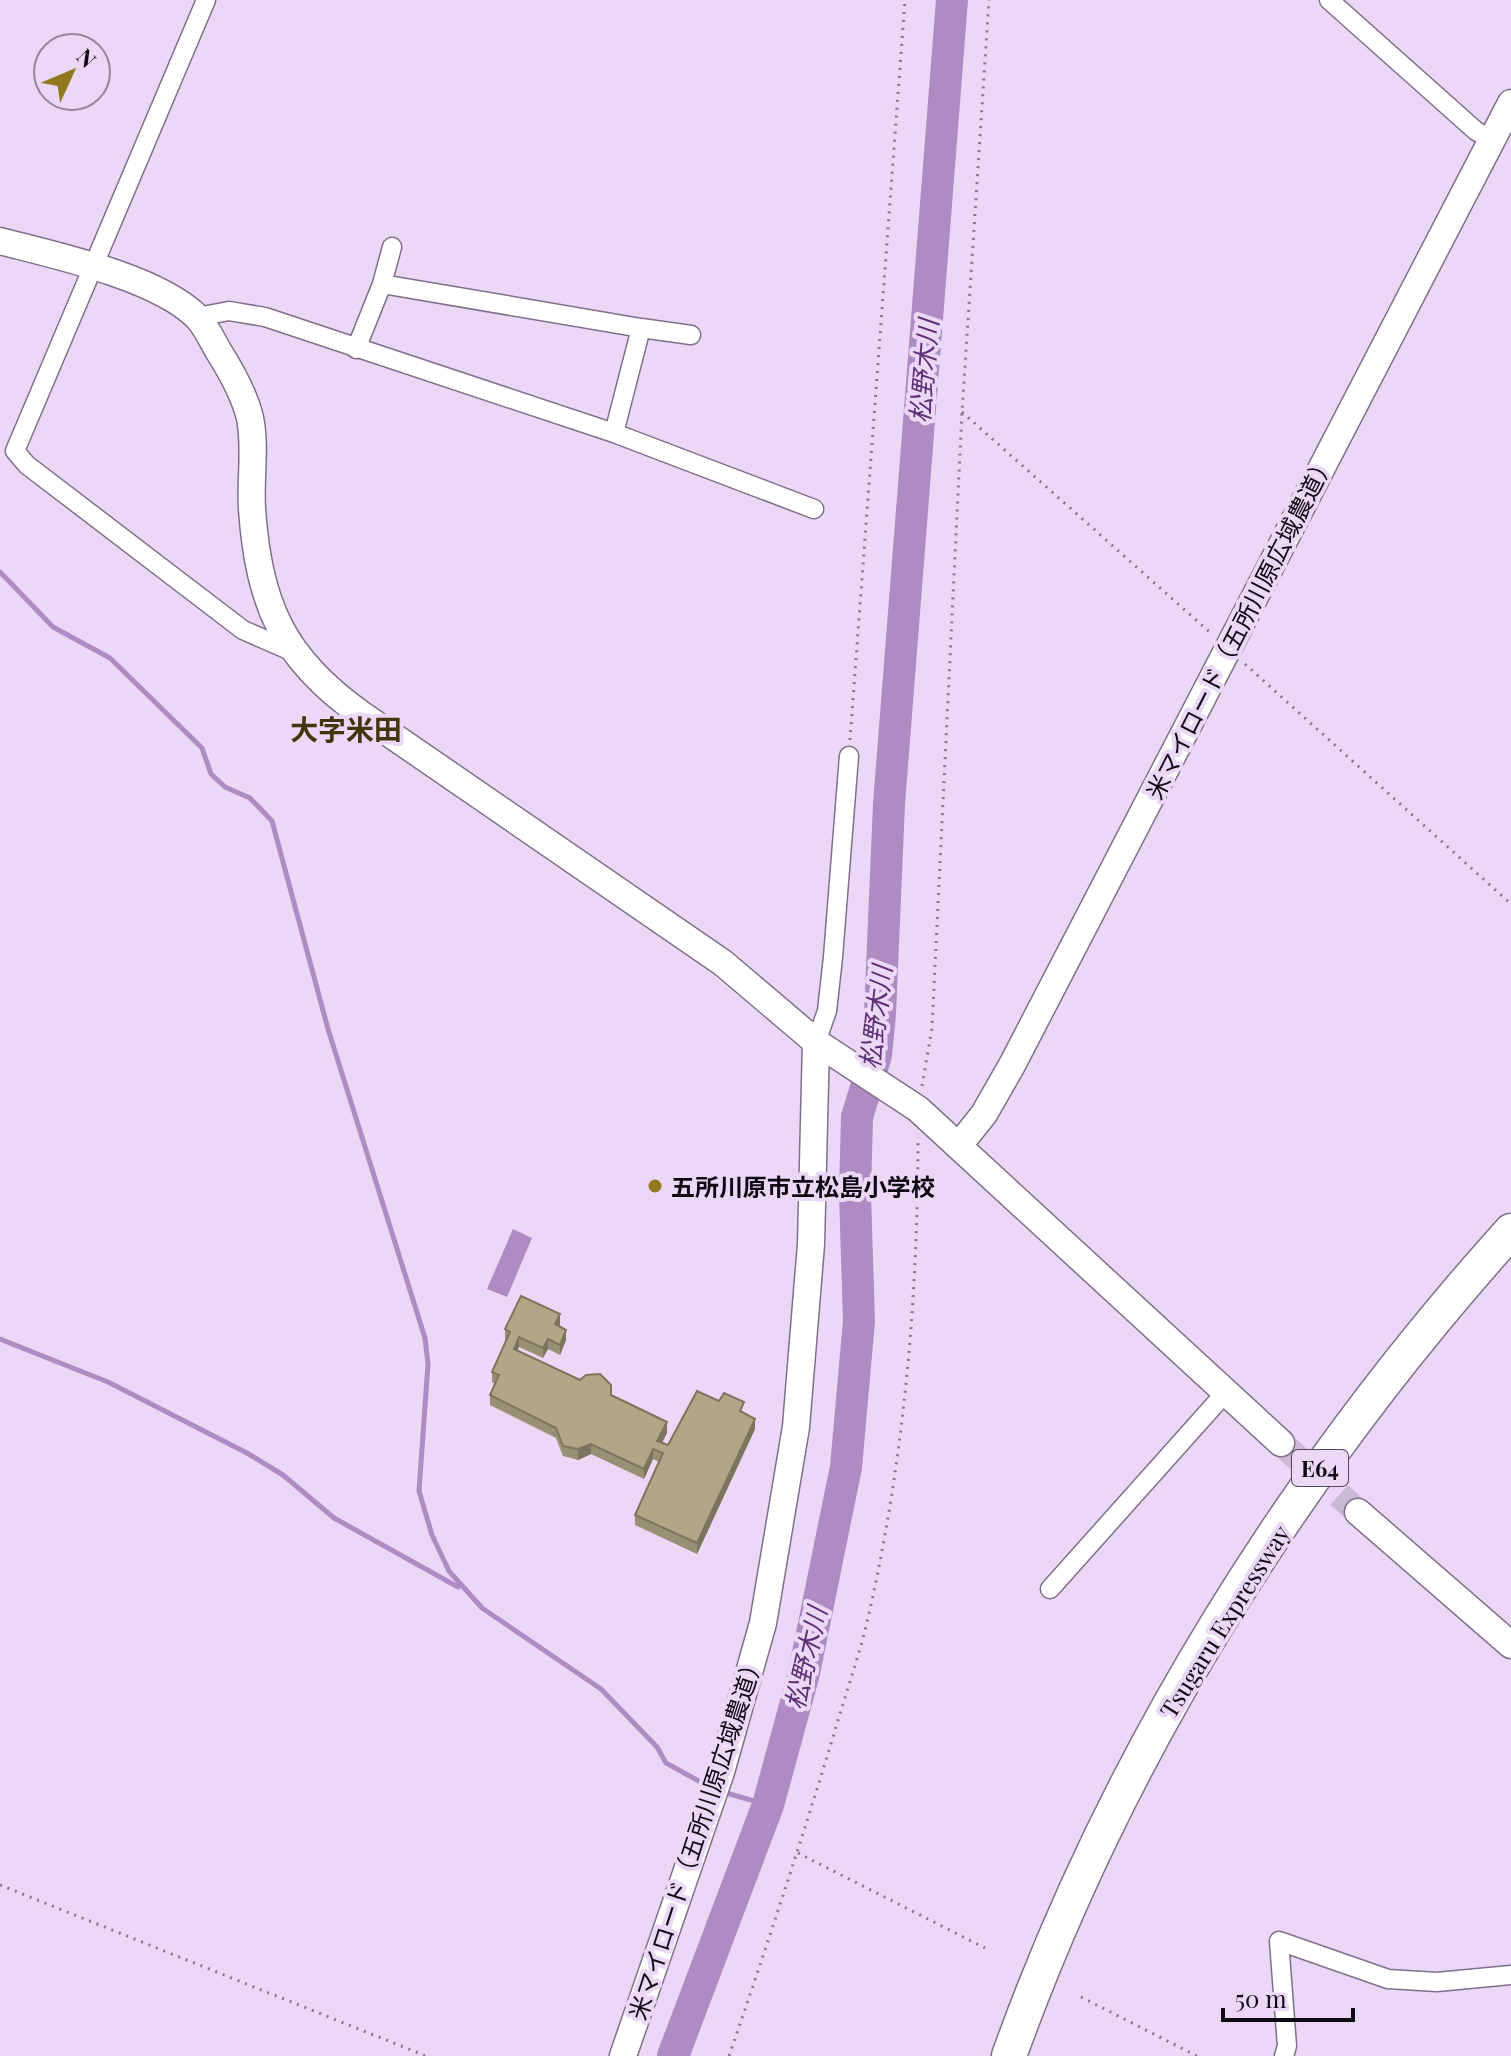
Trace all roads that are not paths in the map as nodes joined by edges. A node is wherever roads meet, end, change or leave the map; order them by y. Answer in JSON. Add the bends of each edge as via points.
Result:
{"nodes":[{"id":1,"x":206,"y":0,"type":"edge"},
{"id":2,"x":1329,"y":0,"type":"edge"},
{"id":3,"x":1511,"y":103,"type":"edge"},
{"id":4,"x":1501,"y":146,"type":"edge"},
{"id":5,"x":0,"y":241,"type":"edge"},
{"id":6,"x":392,"y":247,"type":"dead end"},
{"id":7,"x":93,"y":266,"type":"junction"},
{"id":8,"x":382,"y":284,"type":"junction"},
{"id":9,"x":197,"y":317,"type":"junction"},
{"id":10,"x":641,"y":328,"type":"junction"},
{"id":11,"x":691,"y":335,"type":"dead end"},
{"id":12,"x":356,"y":349,"type":"junction"},
{"id":13,"x":614,"y":433,"type":"junction"},
{"id":14,"x":814,"y":509,"type":"dead end"},
{"id":15,"x":291,"y":651,"type":"junction"},
{"id":16,"x":849,"y":756,"type":"road end"},
{"id":17,"x":824,"y":1048,"type":"junction"},
{"id":18,"x":960,"y":1144,"type":"junction"},
{"id":19,"x":1511,"y":1231,"type":"edge"},
{"id":20,"x":1226,"y":1392,"type":"junction"},
{"id":21,"x":1281,"y":1443,"type":"tunnel mouth"},
{"id":22,"x":1358,"y":1512,"type":"tunnel mouth"},
{"id":23,"x":1050,"y":1589,"type":"dead end"},
{"id":24,"x":1511,"y":1645,"type":"edge"},
{"id":25,"x":1158,"y":1727,"type":"junction"},
{"id":26,"x":1511,"y":1975,"type":"edge"},
{"id":27,"x":623,"y":2056,"type":"edge"},
{"id":28,"x":989,"y":2056,"type":"edge"},
{"id":29,"x":1009,"y":2056,"type":"edge"},
{"id":30,"x":1026,"y":2056,"type":"edge"},
{"id":31,"x":1284,"y":2056,"type":"edge"}],
"edges":[{"from":1,"to":7,"type":"street"},
{"from":2,"to":4,"type":"street","via":[[1476,131]]},
{"from":3,"to":4,"type":"street","name":"米マイロード（五所川原広域農道）"},
{"from":4,"to":18,"type":"street","name":"米マイロード（五所川原広域農道）","via":[[1228,648],[1012,1065]]},
{"from":5,"to":7,"type":"street"},
{"from":6,"to":8,"type":"street"},
{"from":7,"to":9,"type":"street","via":[[160,294]]},
{"from":7,"to":15,"type":"street","via":[[15,451],[243,630]]},
{"from":8,"to":10,"type":"street"},
{"from":8,"to":12,"type":"street"},
{"from":9,"to":12,"type":"street","via":[[229,311],[265,317]]},
{"from":9,"to":15,"type":"street","via":[[228,366],[250,418],[252,510],[262,588]]},
{"from":10,"to":11,"type":"street"},
{"from":10,"to":13,"type":"street"},
{"from":12,"to":13,"type":"street"},
{"from":13,"to":14,"type":"street"},
{"from":15,"to":17,"type":"street","via":[[336,696],[723,963]]},
{"from":16,"to":17,"type":"street"},
{"from":17,"to":18,"type":"street","via":[[912,1105]]},
{"from":17,"to":27,"type":"street","name":"米マイロード（五所川原広域農道）","via":[[796,1427],[763,1623],[721,1772]]},
{"from":18,"to":20,"type":"street"},
{"from":19,"to":25,"type":"highway","name":"Tsugaru Expressway","number":"E64","via":[[1439,1311],[1340,1438]]},
{"from":20,"to":21,"type":"street"},
{"from":20,"to":23,"type":"street"},
{"from":22,"to":24,"type":"street"},
{"from":25,"to":28,"type":"highway","via":[[1064,1879]]},
{"from":25,"to":29,"type":"highway","name":"Tsugaru Expressway","number":"E64","via":[[1078,1886]]},
{"from":25,"to":30,"type":"highway","via":[[1090,1883]]},
{"from":26,"to":31,"type":"street","via":[[1437,1982],[1388,1979],[1279,1941]]}]}
